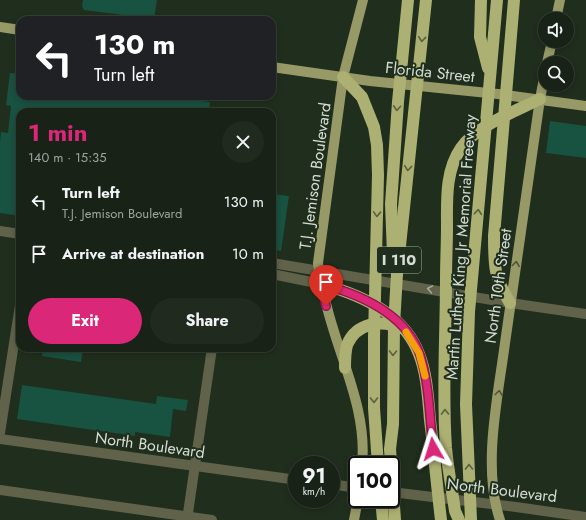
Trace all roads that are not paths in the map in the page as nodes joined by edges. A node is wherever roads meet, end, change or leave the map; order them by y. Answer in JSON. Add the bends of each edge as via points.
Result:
{"nodes":[{"id":1,"x":363,"y":0,"type":"edge"},
{"id":2,"x":408,"y":0,"type":"edge"},
{"id":3,"x":426,"y":0,"type":"edge"},
{"id":4,"x":481,"y":0,"type":"edge"},
{"id":5,"x":497,"y":0,"type":"edge"},
{"id":6,"x":514,"y":0,"type":"edge"},
{"id":7,"x":560,"y":0,"type":"edge"},
{"id":8,"x":557,"y":12,"type":"edge"},
{"id":9,"x":0,"y":27,"type":"edge"},
{"id":10,"x":16,"y":29,"type":"edge"},
{"id":11,"x":276,"y":68,"type":"edge"},
{"id":12,"x":343,"y":77,"type":"junction"},
{"id":13,"x":491,"y":77,"type":"junction"},
{"id":14,"x":541,"y":92,"type":"edge"},
{"id":15,"x":540,"y":99,"type":"junction"},
{"id":16,"x":586,"y":106,"type":"edge"},
{"id":17,"x":0,"y":231,"type":"edge"},
{"id":18,"x":16,"y":233,"type":"edge"},
{"id":19,"x":276,"y":264,"type":"edge"},
{"id":20,"x":319,"y":270,"type":"junction"},
{"id":21,"x":276,"y":275,"type":"edge"},
{"id":22,"x":321,"y":284,"type":"junction"},
{"id":23,"x":395,"y":299,"type":"junction"},
{"id":24,"x":510,"y":303,"type":"junction"},
{"id":25,"x":586,"y":314,"type":"edge"},
{"id":26,"x":404,"y":329,"type":"junction"},
{"id":27,"x":16,"y":331,"type":"edge"},
{"id":28,"x":211,"y":352,"type":"edge"},
{"id":29,"x":345,"y":368,"type":"junction"},
{"id":30,"x":0,"y":433,"type":"edge"},
{"id":31,"x":0,"y":439,"type":"edge"},
{"id":32,"x":362,"y":456,"type":"edge"},
{"id":33,"x":377,"y":456,"type":"edge"},
{"id":34,"x":194,"y":467,"type":"junction"},
{"id":35,"x":288,"y":479,"type":"edge"},
{"id":36,"x":0,"y":490,"type":"edge"},
{"id":37,"x":400,"y":493,"type":"edge"},
{"id":38,"x":494,"y":504,"type":"junction"},
{"id":39,"x":382,"y":508,"type":"edge"},
{"id":40,"x":586,"y":517,"type":"edge"},
{"id":41,"x":187,"y":518,"type":"edge"},
{"id":42,"x":212,"y":520,"type":"edge"},
{"id":43,"x":383,"y":520,"type":"edge"},
{"id":44,"x":394,"y":520,"type":"edge"},
{"id":45,"x":441,"y":520,"type":"edge"},
{"id":46,"x":459,"y":520,"type":"edge"},
{"id":47,"x":471,"y":520,"type":"edge"},
{"id":48,"x":500,"y":520,"type":"edge"}],
"edges":[{"from":1,"to":12,"type":"main road","name":"T.J. Jemison Boulevard"},
{"from":2,"to":23,"type":"highway","one_way":true,"via":[[391,204]]},
{"from":3,"to":23,"type":"highway","number":"I 110","one_way":true},
{"from":4,"to":13,"type":"highway","via":[[480,37]]},
{"from":5,"to":13,"type":"highway","name":"Martin Luther King Jr Memorial Freeway"},
{"from":6,"to":24,"type":"highway","via":[[494,236],[497,280]]},
{"from":7,"to":8,"type":"main road"},
{"from":9,"to":10,"type":"main road"},
{"from":11,"to":12,"type":"main road","name":"Florida Street"},
{"from":12,"to":15,"type":"main road","name":"Florida Street"},
{"from":12,"to":20,"type":"main road","name":"T.J. Jemison Boulevard","via":[[319,253]]},
{"from":12,"to":33,"type":"highway","one_way":true,"via":[[362,97],[374,127],[377,145],[374,415]]},
{"from":47,"to":13,"type":"highway","name":"Martin Luther King Jr Memorial Freeway","one_way":true,"via":[[466,404],[469,320]]},
{"from":14,"to":15,"type":"main road","name":"North 10th Street"},
{"from":15,"to":16,"type":"main road","name":"Florida Street"},
{"from":24,"to":15,"type":"main road","name":"North 10th Street","one_way":true},
{"from":46,"to":15,"type":"highway","one_way":true,"via":[[455,510],[446,447],[445,315],[450,173],[462,147],[483,128]]},
{"from":17,"to":18,"type":"street"},
{"from":19,"to":20,"type":"street"},
{"from":20,"to":22,"type":"main road","name":"T.J. Jemison Boulevard"},
{"from":24,"to":20,"type":"street","one_way":true},
{"from":21,"to":22,"type":"street"},
{"from":22,"to":26,"type":"highway","via":[[368,301]]},
{"from":22,"to":29,"type":"main road","name":"T.J. Jemison Boulevard","via":[[328,316]]},
{"from":23,"to":44,"type":"highway","number":"I 110","one_way":true,"via":[[390,450]]},
{"from":24,"to":25,"type":"street"},
{"from":38,"to":24,"type":"main road","name":"North 10th Street","one_way":true,"via":[[494,431]]},
{"from":26,"to":29,"type":"highway","via":[[379,323],[365,326],[347,345]]},
{"from":26,"to":45,"type":"highway","via":[[419,353],[424,367]]},
{"from":27,"to":30,"type":"street"},
{"from":28,"to":34,"type":"street"},
{"from":29,"to":32,"type":"main road","name":"T.J. Jemison Boulevard","via":[[361,421]]},
{"from":31,"to":34,"type":"street","name":"North Boulevard"},
{"from":34,"to":35,"type":"street","name":"North Boulevard"},
{"from":34,"to":41,"type":"street"},
{"from":36,"to":41,"type":"street"},
{"from":37,"to":38,"type":"street","name":"North Boulevard"},
{"from":38,"to":40,"type":"street","name":"North Boulevard"},
{"from":38,"to":48,"type":"main road","name":"North 10th Street"},
{"from":39,"to":43,"type":"highway"},
{"from":41,"to":42,"type":"street"}]}
